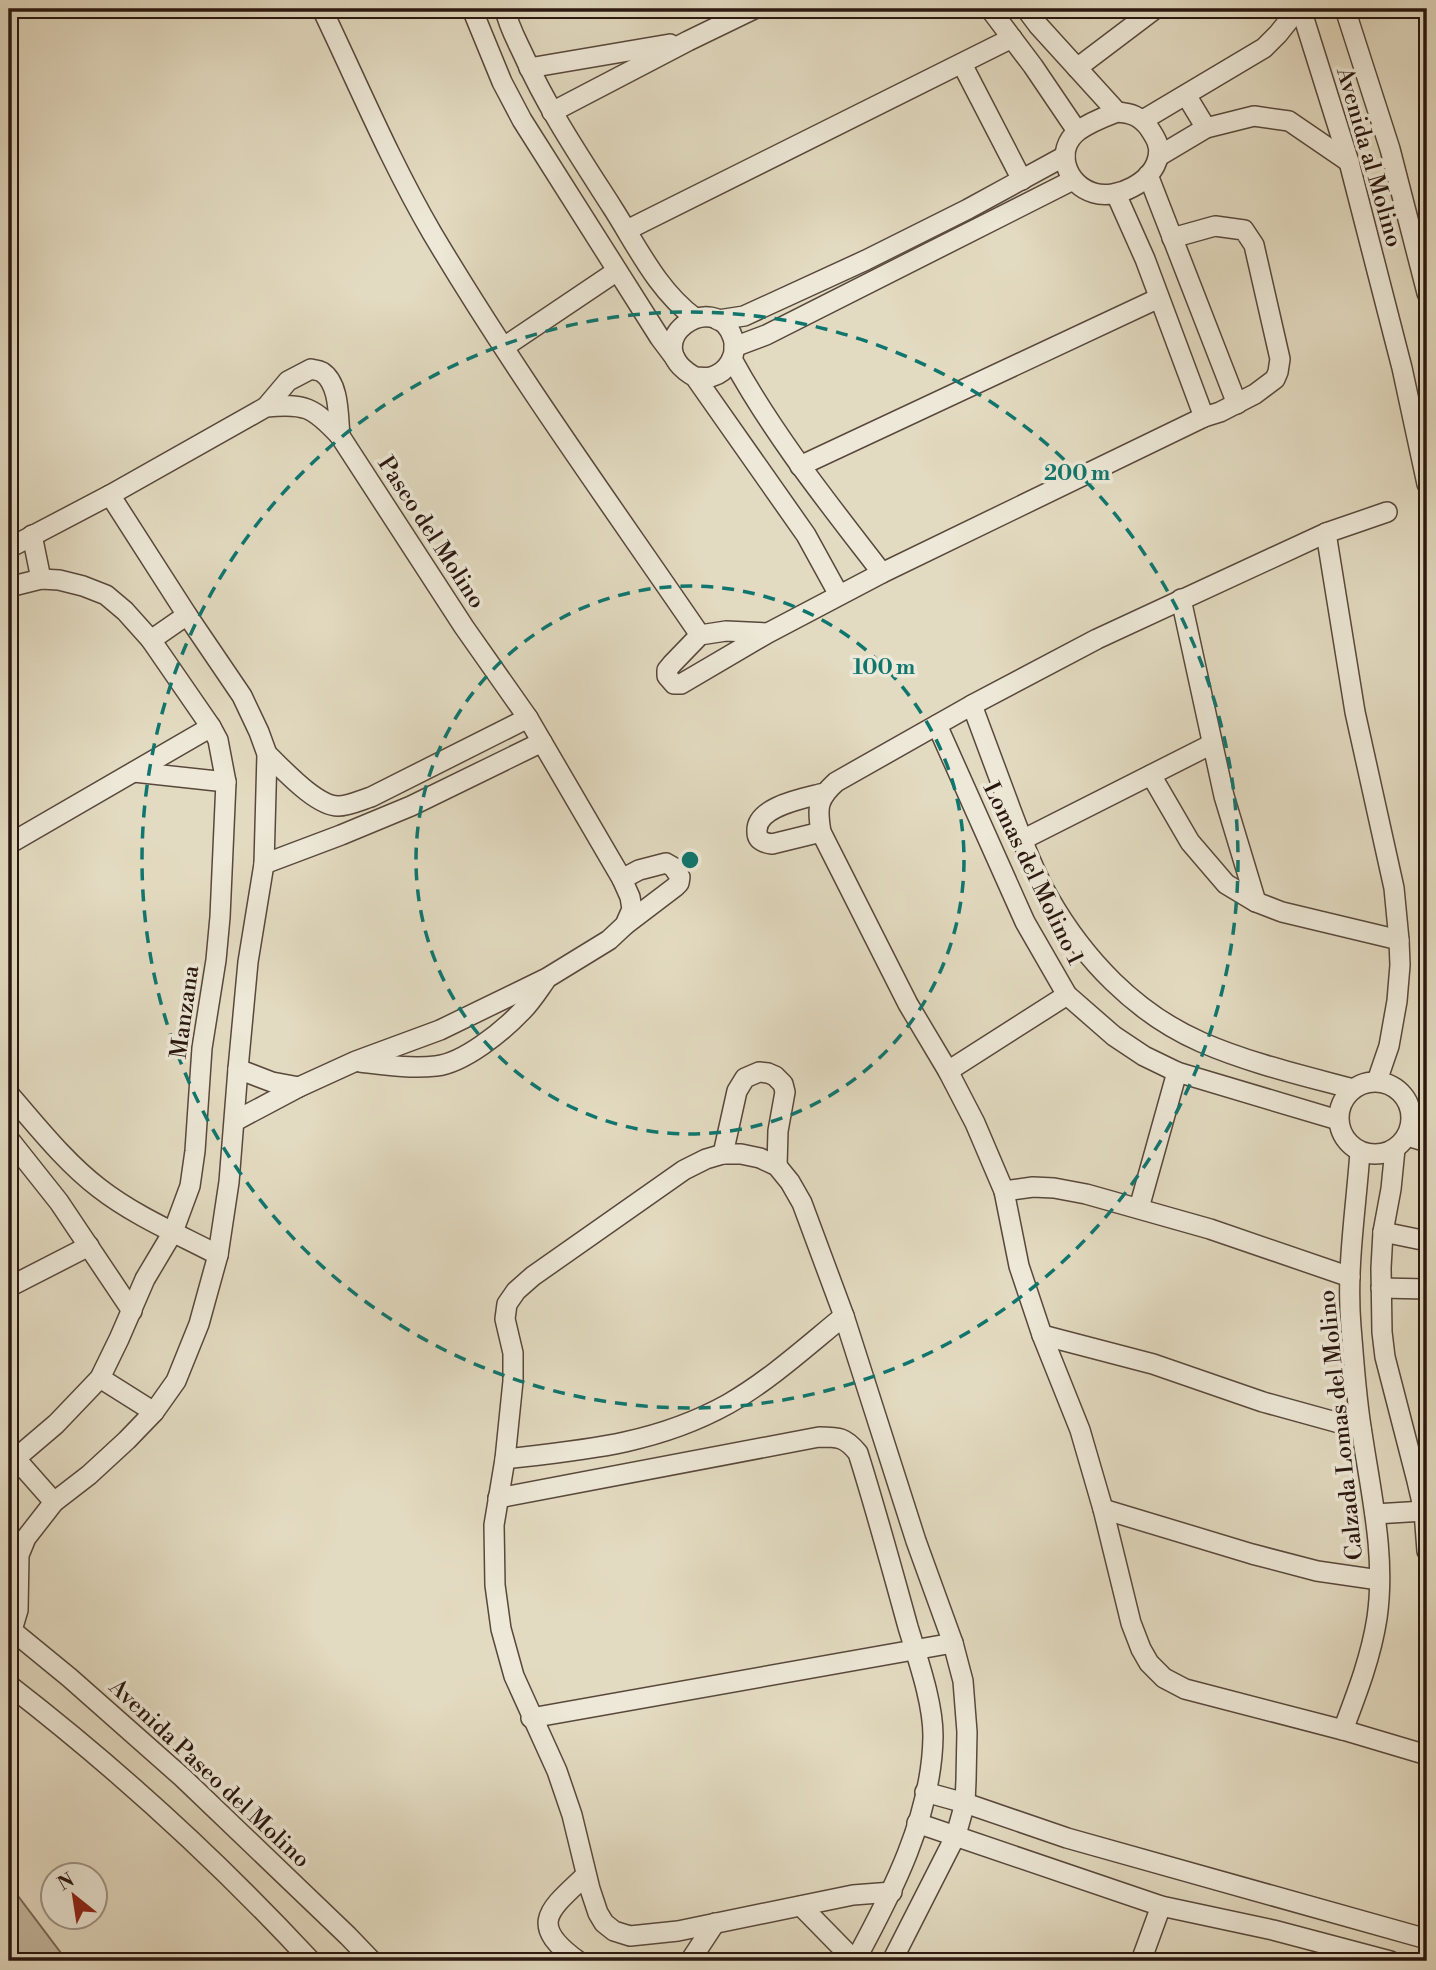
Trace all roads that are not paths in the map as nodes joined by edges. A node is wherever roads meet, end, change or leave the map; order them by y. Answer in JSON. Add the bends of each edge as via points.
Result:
{"nodes":[{"id":1,"x":323,"y":9,"type":"edge"},
{"id":2,"x":471,"y":9,"type":"edge"},
{"id":3,"x":505,"y":9,"type":"edge"},
{"id":4,"x":754,"y":9,"type":"edge"},
{"id":5,"x":990,"y":9,"type":"edge"},
{"id":6,"x":1026,"y":9,"type":"edge"},
{"id":7,"x":1155,"y":9,"type":"edge"},
{"id":8,"x":1300,"y":9,"type":"edge"},
{"id":9,"x":1345,"y":9,"type":"edge"},
{"id":10,"x":1012,"y":38,"type":"junction"},
{"id":11,"x":688,"y":41,"type":"junction"},
{"id":12,"x":962,"y":64,"type":"junction"},
{"id":13,"x":529,"y":68,"type":"junction"},
{"id":14,"x":1077,"y":68,"type":"junction"},
{"id":15,"x":1186,"y":95,"type":"junction"},
{"id":16,"x":552,"y":112,"type":"junction"},
{"id":17,"x":1117,"y":112,"type":"junction"},
{"id":18,"x":1143,"y":120,"type":"junction"},
{"id":19,"x":1206,"y":128,"type":"junction"},
{"id":20,"x":1077,"y":131,"type":"junction"},
{"id":21,"x":1065,"y":156,"type":"junction"},
{"id":22,"x":1159,"y":156,"type":"junction"},
{"id":23,"x":1349,"y":162,"type":"junction"},
{"id":24,"x":1148,"y":175,"type":"junction"},
{"id":25,"x":1023,"y":180,"type":"junction"},
{"id":26,"x":1073,"y":180,"type":"junction"},
{"id":27,"x":1116,"y":194,"type":"junction"},
{"id":28,"x":627,"y":230,"type":"junction"},
{"id":29,"x":1172,"y":238,"type":"junction"},
{"id":30,"x":617,"y":271,"type":"junction"},
{"id":31,"x":1427,"y":293,"type":"edge"},
{"id":32,"x":1159,"y":298,"type":"junction"},
{"id":33,"x":695,"y":318,"type":"junction"},
{"id":34,"x":718,"y":320,"type":"junction"},
{"id":35,"x":504,"y":346,"type":"junction"},
{"id":36,"x":733,"y":353,"type":"junction"},
{"id":37,"x":674,"y":358,"type":"junction"},
{"id":38,"x":695,"y":377,"type":"junction"},
{"id":39,"x":1237,"y":404,"type":"junction"},
{"id":40,"x":266,"y":407,"type":"junction"},
{"id":41,"x":1204,"y":417,"type":"junction"},
{"id":42,"x":340,"y":436,"type":"junction"},
{"id":43,"x":800,"y":466,"type":"junction"},
{"id":44,"x":1427,"y":484,"type":"edge"},
{"id":45,"x":110,"y":495,"type":"junction"},
{"id":46,"x":1387,"y":512,"type":"dead end"},
{"id":47,"x":1326,"y":533,"type":"junction"},
{"id":48,"x":32,"y":535,"type":"junction"},
{"id":49,"x":9,"y":548,"type":"edge"},
{"id":50,"x":882,"y":573,"type":"junction"},
{"id":51,"x":50,"y":579,"type":"junction"},
{"id":52,"x":9,"y":587,"type":"edge"},
{"id":53,"x":839,"y":595,"type":"junction"},
{"id":54,"x":1181,"y":599,"type":"junction"},
{"id":55,"x":187,"y":615,"type":"junction"},
{"id":56,"x":768,"y":633,"type":"junction"},
{"id":57,"x":700,"y":635,"type":"junction"},
{"id":58,"x":151,"y":640,"type":"junction"},
{"id":59,"x":972,"y":705,"type":"junction"},
{"id":60,"x":528,"y":718,"type":"junction"},
{"id":61,"x":937,"y":725,"type":"junction"},
{"id":62,"x":211,"y":727,"type":"junction"},
{"id":63,"x":542,"y":742,"type":"junction"},
{"id":64,"x":1212,"y":744,"type":"junction"},
{"id":65,"x":267,"y":754,"type":"junction"},
{"id":66,"x":134,"y":772,"type":"junction"},
{"id":67,"x":1151,"y":775,"type":"junction"},
{"id":68,"x":226,"y":782,"type":"junction"},
{"id":69,"x":824,"y":793,"type":"junction"},
{"id":70,"x":337,"y":806,"type":"junction"},
{"id":71,"x":821,"y":832,"type":"junction"},
{"id":72,"x":341,"y":835,"type":"junction"},
{"id":73,"x":1022,"y":840,"type":"junction"},
{"id":74,"x":9,"y":844,"type":"edge"},
{"id":75,"x":264,"y":864,"type":"junction"},
{"id":76,"x":622,"y":879,"type":"junction"},
{"id":77,"x":1256,"y":902,"type":"junction"},
{"id":78,"x":625,"y":925,"type":"junction"},
{"id":79,"x":1399,"y":940,"type":"junction"},
{"id":80,"x":216,"y":960,"type":"junction"},
{"id":81,"x":248,"y":962,"type":"junction"},
{"id":82,"x":547,"y":978,"type":"junction"},
{"id":83,"x":1067,"y":995,"type":"junction"},
{"id":84,"x":356,"y":1061,"type":"junction"},
{"id":85,"x":238,"y":1069,"type":"junction"},
{"id":86,"x":948,"y":1071,"type":"junction"},
{"id":87,"x":1177,"y":1072,"type":"junction"},
{"id":88,"x":1377,"y":1081,"type":"junction"},
{"id":89,"x":299,"y":1087,"type":"junction"},
{"id":90,"x":1353,"y":1089,"type":"junction"},
{"id":91,"x":9,"y":1094,"type":"edge"},
{"id":92,"x":1419,"y":1106,"type":"edge"},
{"id":93,"x":1338,"y":1120,"type":"junction"},
{"id":94,"x":234,"y":1121,"type":"junction"},
{"id":95,"x":9,"y":1139,"type":"edge"},
{"id":96,"x":1401,"y":1142,"type":"junction"},
{"id":97,"x":1427,"y":1142,"type":"edge"},
{"id":98,"x":1360,"y":1152,"type":"junction"},
{"id":99,"x":723,"y":1154,"type":"junction"},
{"id":100,"x":777,"y":1166,"type":"junction"},
{"id":101,"x":1004,"y":1191,"type":"junction"},
{"id":102,"x":1139,"y":1208,"type":"junction"},
{"id":103,"x":173,"y":1231,"type":"junction"},
{"id":104,"x":1383,"y":1232,"type":"junction"},
{"id":105,"x":1427,"y":1241,"type":"edge"},
{"id":106,"x":89,"y":1246,"type":"junction"},
{"id":107,"x":218,"y":1255,"type":"junction"},
{"id":108,"x":1350,"y":1277,"type":"junction"},
{"id":109,"x":9,"y":1287,"type":"edge"},
{"id":110,"x":1381,"y":1288,"type":"junction"},
{"id":111,"x":1427,"y":1289,"type":"edge"},
{"id":112,"x":132,"y":1311,"type":"junction"},
{"id":113,"x":844,"y":1315,"type":"junction"},
{"id":114,"x":1042,"y":1335,"type":"junction"},
{"id":115,"x":100,"y":1378,"type":"junction"},
{"id":116,"x":154,"y":1412,"type":"junction"},
{"id":117,"x":1361,"y":1429,"type":"junction"},
{"id":118,"x":505,"y":1459,"type":"junction"},
{"id":119,"x":12,"y":1462,"type":"edge"},
{"id":120,"x":498,"y":1498,"type":"junction"},
{"id":121,"x":54,"y":1502,"type":"junction"},
{"id":122,"x":1103,"y":1509,"type":"junction"},
{"id":123,"x":1424,"y":1511,"type":"junction"},
{"id":124,"x":1375,"y":1514,"type":"junction"},
{"id":125,"x":1427,"y":1551,"type":"edge"},
{"id":126,"x":1379,"y":1580,"type":"junction"},
{"id":127,"x":10,"y":1631,"type":"edge"},
{"id":128,"x":953,"y":1643,"type":"junction"},
{"id":129,"x":914,"y":1649,"type":"junction"},
{"id":130,"x":9,"y":1685,"type":"edge"},
{"id":131,"x":531,"y":1718,"type":"junction"},
{"id":132,"x":1343,"y":1730,"type":"junction"},
{"id":133,"x":1427,"y":1755,"type":"edge"},
{"id":134,"x":925,"y":1792,"type":"junction"},
{"id":135,"x":965,"y":1803,"type":"junction"},
{"id":136,"x":917,"y":1823,"type":"junction"},
{"id":137,"x":956,"y":1835,"type":"junction"},
{"id":138,"x":586,"y":1875,"type":"junction"},
{"id":139,"x":892,"y":1892,"type":"junction"},
{"id":140,"x":801,"y":1906,"type":"junction"},
{"id":141,"x":1161,"y":1906,"type":"junction"},
{"id":142,"x":715,"y":1923,"type":"junction"},
{"id":143,"x":1427,"y":1939,"type":"edge"},
{"id":144,"x":311,"y":1961,"type":"edge"},
{"id":145,"x":372,"y":1961,"type":"edge"},
{"id":146,"x":578,"y":1961,"type":"edge"},
{"id":147,"x":690,"y":1961,"type":"edge"},
{"id":148,"x":855,"y":1961,"type":"edge"},
{"id":149,"x":892,"y":1961,"type":"edge"},
{"id":150,"x":1141,"y":1961,"type":"edge"},
{"id":151,"x":1387,"y":1961,"type":"edge"}],
"edges":[{"from":1,"to":35,"type":"street","via":[[407,186]]},
{"from":2,"to":30,"type":"street","via":[[522,120]]},
{"from":3,"to":13,"type":"street"},
{"from":4,"to":11,"type":"street"},
{"from":5,"to":10,"type":"street"},
{"from":6,"to":14,"type":"street"},
{"from":7,"to":14,"type":"street"},
{"from":8,"to":15,"type":"street","via":[[1264,48]]},
{"from":8,"to":23,"type":"street","name":"Avenida al Molino"},
{"from":9,"to":31,"type":"street","name":"Avenida al Molino","via":[[1391,149]]},
{"from":10,"to":12,"type":"street"},
{"from":10,"to":20,"type":"street"},
{"from":11,"to":13,"type":"street"},
{"from":11,"to":16,"type":"street"},
{"from":12,"to":25,"type":"street"},
{"from":12,"to":28,"type":"street"},
{"from":13,"to":16,"type":"street"},
{"from":14,"to":17,"type":"street"},
{"from":15,"to":18,"type":"street"},
{"from":15,"to":19,"type":"street"},
{"from":16,"to":28,"type":"street"},
{"from":17,"to":18,"type":"street"},
{"from":17,"to":20,"type":"street"},
{"from":18,"to":22,"type":"street","via":[[1154,136]]},
{"from":19,"to":22,"type":"street"},
{"from":19,"to":23,"type":"street","via":[[1254,116],[1289,121]]},
{"from":20,"to":21,"type":"street"},
{"from":21,"to":25,"type":"street"},
{"from":21,"to":26,"type":"street"},
{"from":22,"to":24,"type":"street"},
{"from":23,"to":44,"type":"street","name":"Avenida al Molino"},
{"from":24,"to":27,"type":"street"},
{"from":24,"to":29,"type":"street"},
{"from":25,"to":34,"type":"street","via":[[768,305],[744,316]]},
{"from":26,"to":27,"type":"street","via":[[1094,193]]},
{"from":26,"to":36,"type":"street"},
{"from":27,"to":32,"type":"street"},
{"from":28,"to":33,"type":"street","via":[[669,295]]},
{"from":29,"to":39,"type":"street"},
{"from":29,"to":39,"type":"street","via":[[1216,226],[1230,227],[1244,230],[1254,245],[1280,359],[1275,379]]},
{"from":30,"to":35,"type":"street"},
{"from":30,"to":37,"type":"street"},
{"from":32,"to":41,"type":"street"},
{"from":32,"to":43,"type":"street"},
{"from":33,"to":34,"type":"street"},
{"from":33,"to":37,"type":"street","via":[[676,334]]},
{"from":34,"to":36,"type":"street","via":[[732,336]]},
{"from":35,"to":57,"type":"street"},
{"from":36,"to":38,"type":"street","via":[[723,371]]},
{"from":36,"to":43,"type":"street","via":[[762,411]]},
{"from":37,"to":38,"type":"street","via":[[682,370]]},
{"from":38,"to":53,"type":"street","via":[[806,535]]},
{"from":39,"to":41,"type":"street"},
{"from":40,"to":42,"type":"street","name":"Paseo del Molino","via":[[292,404],[306,408],[322,416]]},
{"from":40,"to":42,"type":"street","via":[[288,381],[311,369],[321,372],[336,394]]},
{"from":40,"to":45,"type":"street","name":"Paseo del Molino"},
{"from":41,"to":50,"type":"street"},
{"from":42,"to":60,"type":"street","name":"Paseo del Molino"},
{"from":43,"to":50,"type":"street"},
{"from":45,"to":48,"type":"street","name":"Paseo del Molino"},
{"from":45,"to":55,"type":"street"},
{"from":46,"to":47,"type":"street"},
{"from":47,"to":54,"type":"street"},
{"from":47,"to":79,"type":"street","via":[[1355,712],[1394,888]]},
{"from":48,"to":49,"type":"street","name":"Paseo del Molino"},
{"from":48,"to":51,"type":"street"},
{"from":50,"to":53,"type":"street"},
{"from":51,"to":52,"type":"street"},
{"from":51,"to":58,"type":"street","name":"Manzana","via":[[106,595]]},
{"from":53,"to":56,"type":"street"},
{"from":54,"to":59,"type":"street"},
{"from":54,"to":64,"type":"street"},
{"from":55,"to":58,"type":"street"},
{"from":55,"to":65,"type":"street","via":[[242,696]]},
{"from":56,"to":57,"type":"street"},
{"from":56,"to":57,"type":"street","via":[[674,684],[667,670]]},
{"from":58,"to":62,"type":"street","name":"Manzana"},
{"from":59,"to":61,"type":"street"},
{"from":59,"to":73,"type":"street","name":"Lomas del Molino 1"},
{"from":60,"to":63,"type":"street","name":"Paseo del Molino"},
{"from":60,"to":70,"type":"street","via":[[371,797]]},
{"from":61,"to":69,"type":"street"},
{"from":61,"to":83,"type":"street","name":"Lomas del Molino 1","via":[[1025,922]]},
{"from":62,"to":66,"type":"street"},
{"from":62,"to":68,"type":"street","name":"Manzana"},
{"from":63,"to":72,"type":"street"},
{"from":63,"to":76,"type":"street","name":"Paseo del Molino"},
{"from":64,"to":67,"type":"street"},
{"from":64,"to":77,"type":"street"},
{"from":65,"to":70,"type":"street","via":[[308,792]]},
{"from":65,"to":75,"type":"street"},
{"from":66,"to":68,"type":"street"},
{"from":66,"to":74,"type":"street"},
{"from":67,"to":73,"type":"street"},
{"from":67,"to":77,"type":"street","via":[[1190,842],[1226,884]]},
{"from":68,"to":80,"type":"street","name":"Manzana"},
{"from":69,"to":71,"type":"street","via":[[818,809]]},
{"from":69,"to":71,"type":"street","via":[[773,809],[758,824],[757,835],[772,844]]},
{"from":70,"to":72,"type":"street"},
{"from":71,"to":86,"type":"street","via":[[908,1004]]},
{"from":72,"to":75,"type":"street"},
{"from":73,"to":90,"type":"street","name":"Lomas del Molino 1","via":[[1048,897],[1079,944],[1121,990],[1198,1041],[1251,1062]]},
{"from":75,"to":81,"type":"street"},
{"from":76,"to":78,"type":"street","name":"Paseo del Molino","via":[[632,909]]},
{"from":76,"to":78,"type":"street","via":[[666,863],[680,877],[679,883]]},
{"from":77,"to":79,"type":"street"},
{"from":78,"to":82,"type":"street"},
{"from":79,"to":88,"type":"street","via":[[1397,1001]]},
{"from":80,"to":81,"type":"street"},
{"from":80,"to":103,"type":"street","name":"Manzana","via":[[202,1048],[190,1186]]},
{"from":81,"to":85,"type":"street"},
{"from":82,"to":84,"type":"street","via":[[440,1030]]},
{"from":82,"to":84,"type":"street","via":[[523,1011],[464,1057],[439,1066],[412,1067]]},
{"from":83,"to":86,"type":"street"},
{"from":83,"to":87,"type":"street","name":"Lomas del Molino 1","via":[[1114,1037]]},
{"from":84,"to":89,"type":"street"},
{"from":85,"to":89,"type":"street"},
{"from":85,"to":94,"type":"street"},
{"from":86,"to":101,"type":"street"},
{"from":87,"to":93,"type":"street","name":"Lomas del Molino 1"},
{"from":87,"to":102,"type":"street"},
{"from":88,"to":90,"type":"street"},
{"from":88,"to":92,"type":"street","via":[[1388,1083]]},
{"from":89,"to":94,"type":"street"},
{"from":90,"to":93,"type":"street"},
{"from":91,"to":103,"type":"street","via":[[97,1187],[128,1209]]},
{"from":92,"to":96,"type":"street"},
{"from":93,"to":98,"type":"street","via":[[1341,1133]]},
{"from":94,"to":107,"type":"street"},
{"from":95,"to":106,"type":"street"},
{"from":96,"to":97,"type":"street"},
{"from":96,"to":98,"type":"street","via":[[1378,1154]]},
{"from":96,"to":104,"type":"street"},
{"from":98,"to":108,"type":"street","name":"Calzada Lomas del Molino"},
{"from":99,"to":100,"type":"street","via":[[760,1158]]},
{"from":99,"to":100,"type":"street","via":[[737,1091],[745,1078],[768,1073],[783,1084],[785,1092]]},
{"from":99,"to":118,"type":"street","via":[[684,1170],[516,1291],[507,1304],[505,1319],[513,1353]]},
{"from":100,"to":113,"type":"street","via":[[802,1203]]},
{"from":101,"to":102,"type":"street","via":[[1054,1188]]},
{"from":101,"to":114,"type":"street","via":[[1019,1266]]},
{"from":102,"to":108,"type":"street"},
{"from":103,"to":107,"type":"street"},
{"from":103,"to":112,"type":"street","name":"Manzana"},
{"from":104,"to":105,"type":"street"},
{"from":104,"to":110,"type":"street"},
{"from":106,"to":109,"type":"street"},
{"from":106,"to":112,"type":"street"},
{"from":107,"to":116,"type":"street","via":[[199,1324],[176,1381]]},
{"from":108,"to":117,"type":"street","name":"Calzada Lomas del Molino"},
{"from":110,"to":111,"type":"street"},
{"from":110,"to":123,"type":"street","via":[[1385,1357]]},
{"from":112,"to":115,"type":"street","name":"Manzana"},
{"from":113,"to":118,"type":"street","via":[[766,1379],[729,1404],[682,1426],[600,1448]]},
{"from":113,"to":128,"type":"street"},
{"from":114,"to":117,"type":"street","via":[[1153,1364]]},
{"from":114,"to":122,"type":"street","via":[[1080,1430]]},
{"from":115,"to":116,"type":"street"},
{"from":115,"to":119,"type":"street","name":"Manzana"},
{"from":116,"to":121,"type":"street"},
{"from":117,"to":124,"type":"street","name":"Calzada Lomas del Molino"},
{"from":118,"to":120,"type":"street"},
{"from":119,"to":121,"type":"street"},
{"from":120,"to":129,"type":"street","via":[[838,1437],[858,1452]]},
{"from":120,"to":131,"type":"street","via":[[495,1586],[501,1629]]},
{"from":121,"to":127,"type":"street","via":[[26,1538],[19,1555],[18,1610]]},
{"from":122,"to":126,"type":"street","via":[[1317,1571]]},
{"from":122,"to":132,"type":"street","via":[[1131,1623],[1149,1663],[1164,1678],[1185,1689]]},
{"from":123,"to":124,"type":"street"},
{"from":123,"to":125,"type":"street"},
{"from":124,"to":126,"type":"street","name":"Calzada Lomas del Molino"},
{"from":126,"to":132,"type":"street","name":"Calzada Lomas del Molino","via":[[1370,1653]]},
{"from":127,"to":145,"type":"street","name":"Avenida Paseo del Molino","via":[[181,1777]]},
{"from":128,"to":129,"type":"street"},
{"from":128,"to":135,"type":"street","via":[[963,1681],[967,1732]]},
{"from":129,"to":131,"type":"street"},
{"from":129,"to":134,"type":"street","via":[[933,1735]]},
{"from":130,"to":144,"type":"street","via":[[192,1842]]},
{"from":131,"to":138,"type":"street","via":[[557,1771]]},
{"from":132,"to":133,"type":"street"},
{"from":134,"to":135,"type":"street"},
{"from":134,"to":136,"type":"street"},
{"from":135,"to":137,"type":"street"},
{"from":135,"to":143,"type":"street","via":[[1067,1838]]},
{"from":136,"to":137,"type":"street"},
{"from":136,"to":139,"type":"street"},
{"from":137,"to":141,"type":"street"},
{"from":137,"to":149,"type":"street"},
{"from":138,"to":142,"type":"street","via":[[598,1913],[614,1931],[631,1936]]},
{"from":138,"to":146,"type":"street","via":[[555,1904],[548,1921],[555,1942]]},
{"from":139,"to":140,"type":"street"},
{"from":139,"to":148,"type":"street"},
{"from":140,"to":142,"type":"street"},
{"from":140,"to":148,"type":"street"},
{"from":141,"to":150,"type":"street"},
{"from":141,"to":151,"type":"street"},
{"from":142,"to":147,"type":"street"}]}
